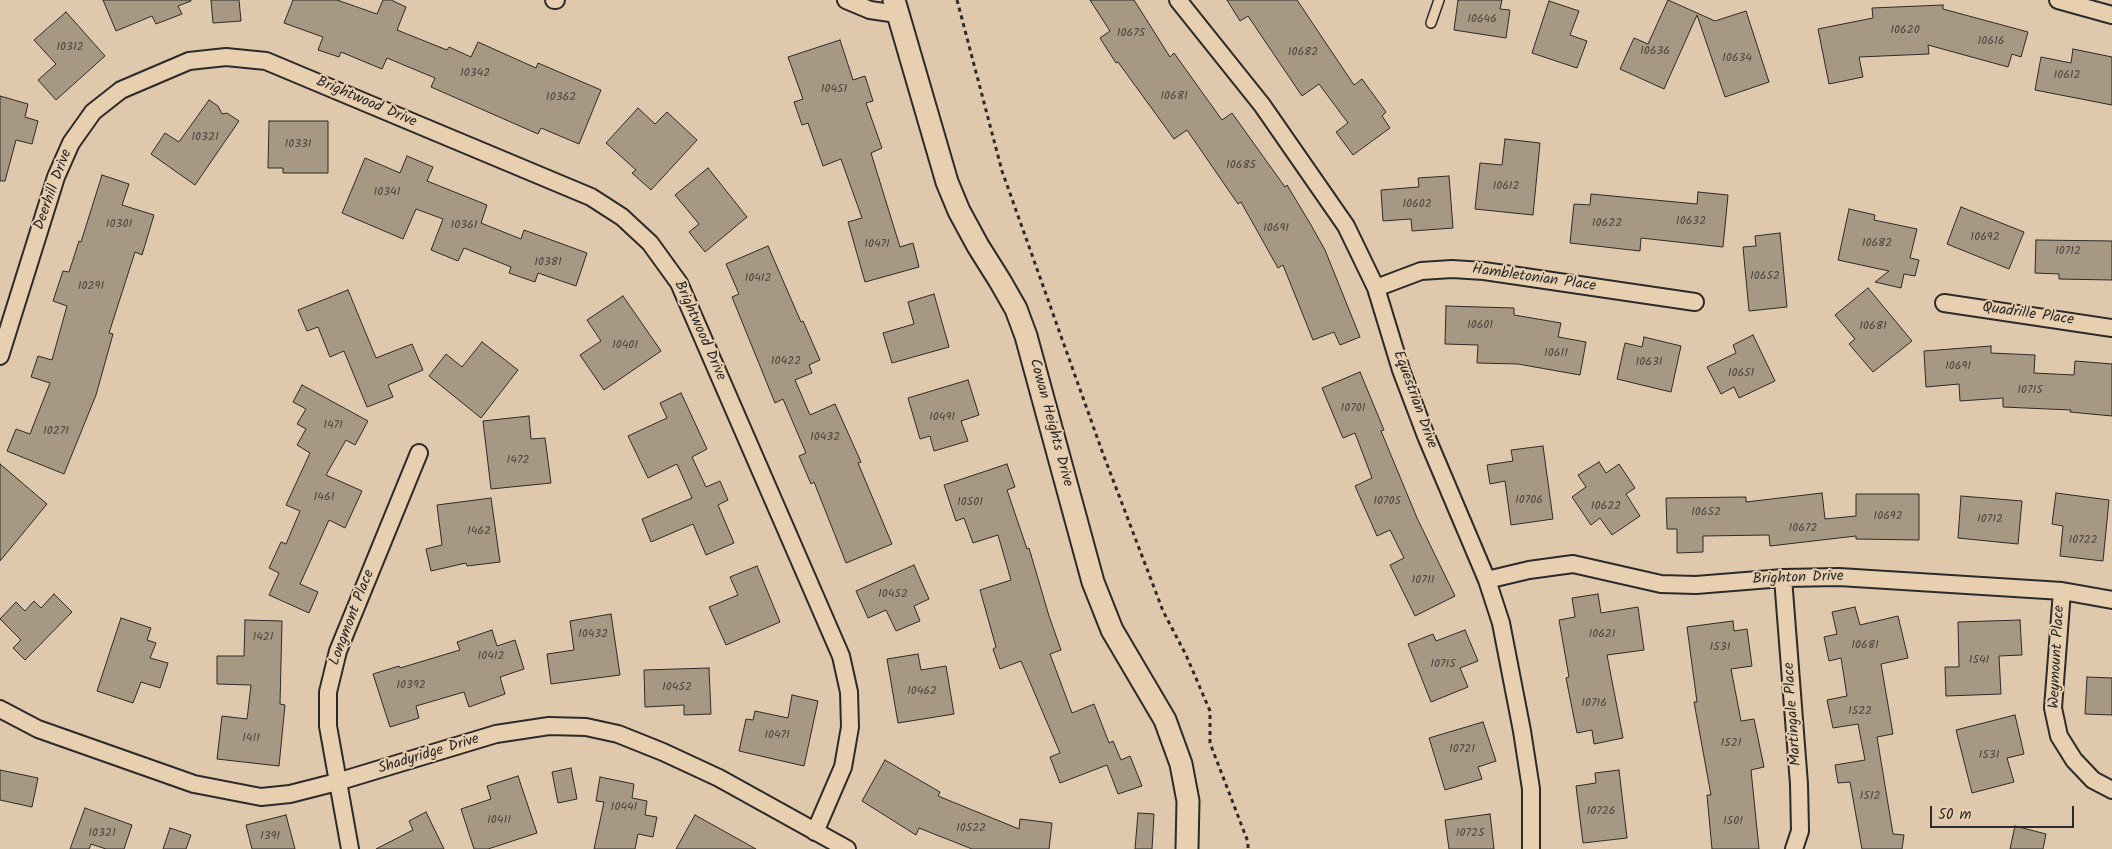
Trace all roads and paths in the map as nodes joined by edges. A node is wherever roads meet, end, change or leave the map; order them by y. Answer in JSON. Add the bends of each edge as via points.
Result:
{"nodes":[{"id":1,"x":846,"y":0,"type":"edge"},
{"id":2,"x":957,"y":0,"type":"edge"},
{"id":3,"x":1178,"y":0,"type":"edge"},
{"id":4,"x":1439,"y":0,"type":"edge"},
{"id":5,"x":2058,"y":0,"type":"edge"},
{"id":6,"x":896,"y":7,"type":"edge"},
{"id":7,"x":2112,"y":15,"type":"edge"},
{"id":8,"x":1431,"y":23,"type":"dead end"},
{"id":9,"x":226,"y":57,"type":"joint"},
{"id":10,"x":1376,"y":288,"type":"junction"},
{"id":11,"x":1695,"y":302,"type":"dead end"},
{"id":12,"x":1944,"y":303,"type":"dead end"},
{"id":13,"x":2112,"y":328,"type":"edge"},
{"id":14,"x":0,"y":356,"type":"edge"},
{"id":15,"x":419,"y":453,"type":"dead end"},
{"id":16,"x":1783,"y":578,"type":"junction"},
{"id":17,"x":1487,"y":580,"type":"junction"},
{"id":18,"x":2062,"y":591,"type":"junction"},
{"id":19,"x":2112,"y":600,"type":"edge"},
{"id":20,"x":0,"y":709,"type":"edge"},
{"id":21,"x":337,"y":782,"type":"junction"},
{"id":22,"x":2112,"y":790,"type":"edge"},
{"id":23,"x":815,"y":832,"type":"junction"},
{"id":24,"x":350,"y":849,"type":"edge"},
{"id":25,"x":847,"y":849,"type":"edge"},
{"id":26,"x":1187,"y":849,"type":"edge"},
{"id":27,"x":1248,"y":849,"type":"edge"},
{"id":28,"x":1531,"y":849,"type":"edge"},
{"id":29,"x":1794,"y":849,"type":"edge"}],
"edges":[{"from":1,"to":6,"type":"street","via":[[870,10]]},
{"from":2,"to":27,"type":"path","via":[[1002,170],[1102,451],[1163,610],[1210,710],[1210,743]]},
{"from":3,"to":10,"type":"street","name":"Equestrian Drive","via":[[1262,106],[1346,226]]},
{"from":4,"to":8,"type":"lane"},
{"from":5,"to":7,"type":"street"},
{"from":6,"to":26,"type":"street","name":"Cowan Heights Drive","via":[[958,211],[1016,309],[1026,336],[1093,582],[1112,630],[1165,720],[1181,764],[1188,801]]},
{"from":9,"to":14,"type":"street","name":"Deerhill Drive","via":[[189,61],[121,90],[93,112],[71,143],[56,177]]},
{"from":9,"to":23,"type":"street","name":"Brightwood Drive","via":[[266,61],[591,197],[622,217],[650,243],[678,283],[841,656],[849,692],[850,727],[843,767]]},
{"from":10,"to":11,"type":"street","name":"Hambletonian Place","via":[[1421,271],[1452,269]]},
{"from":10,"to":17,"type":"street","name":"Equestrian Drive","via":[[1401,370],[1426,436]]},
{"from":12,"to":13,"type":"street","name":"Quadrille Place"},
{"from":15,"to":21,"type":"street","name":"Longmont Place","via":[[338,651],[328,692],[328,726]]},
{"from":16,"to":17,"type":"street","name":"Brighton Drive","via":[[1696,585],[1661,584],[1573,564]]},
{"from":16,"to":18,"type":"street","name":"Brighton Drive","via":[[1839,577]]},
{"from":16,"to":29,"type":"street","name":"Martingale Place","via":[[1799,784],[1800,831]]},
{"from":17,"to":28,"type":"street","name":"Equestrian Drive","via":[[1501,623],[1522,731],[1531,789]]},
{"from":18,"to":19,"type":"street","name":"Brighton Drive"},
{"from":18,"to":22,"type":"street","name":"Weymount Place","via":[[2053,708],[2058,736],[2093,780]]},
{"from":20,"to":21,"type":"street","name":"Shadyridge Drive","via":[[38,729],[194,784],[261,796],[290,794]]},
{"from":21,"to":23,"type":"street","name":"Shadyridge Drive","via":[[496,734],[549,726],[586,727],[618,734],[663,752],[719,778]]},
{"from":21,"to":24,"type":"street","name":"Longmont Place"},
{"from":23,"to":25,"type":"street","name":"Shadyridge Drive"}]}
